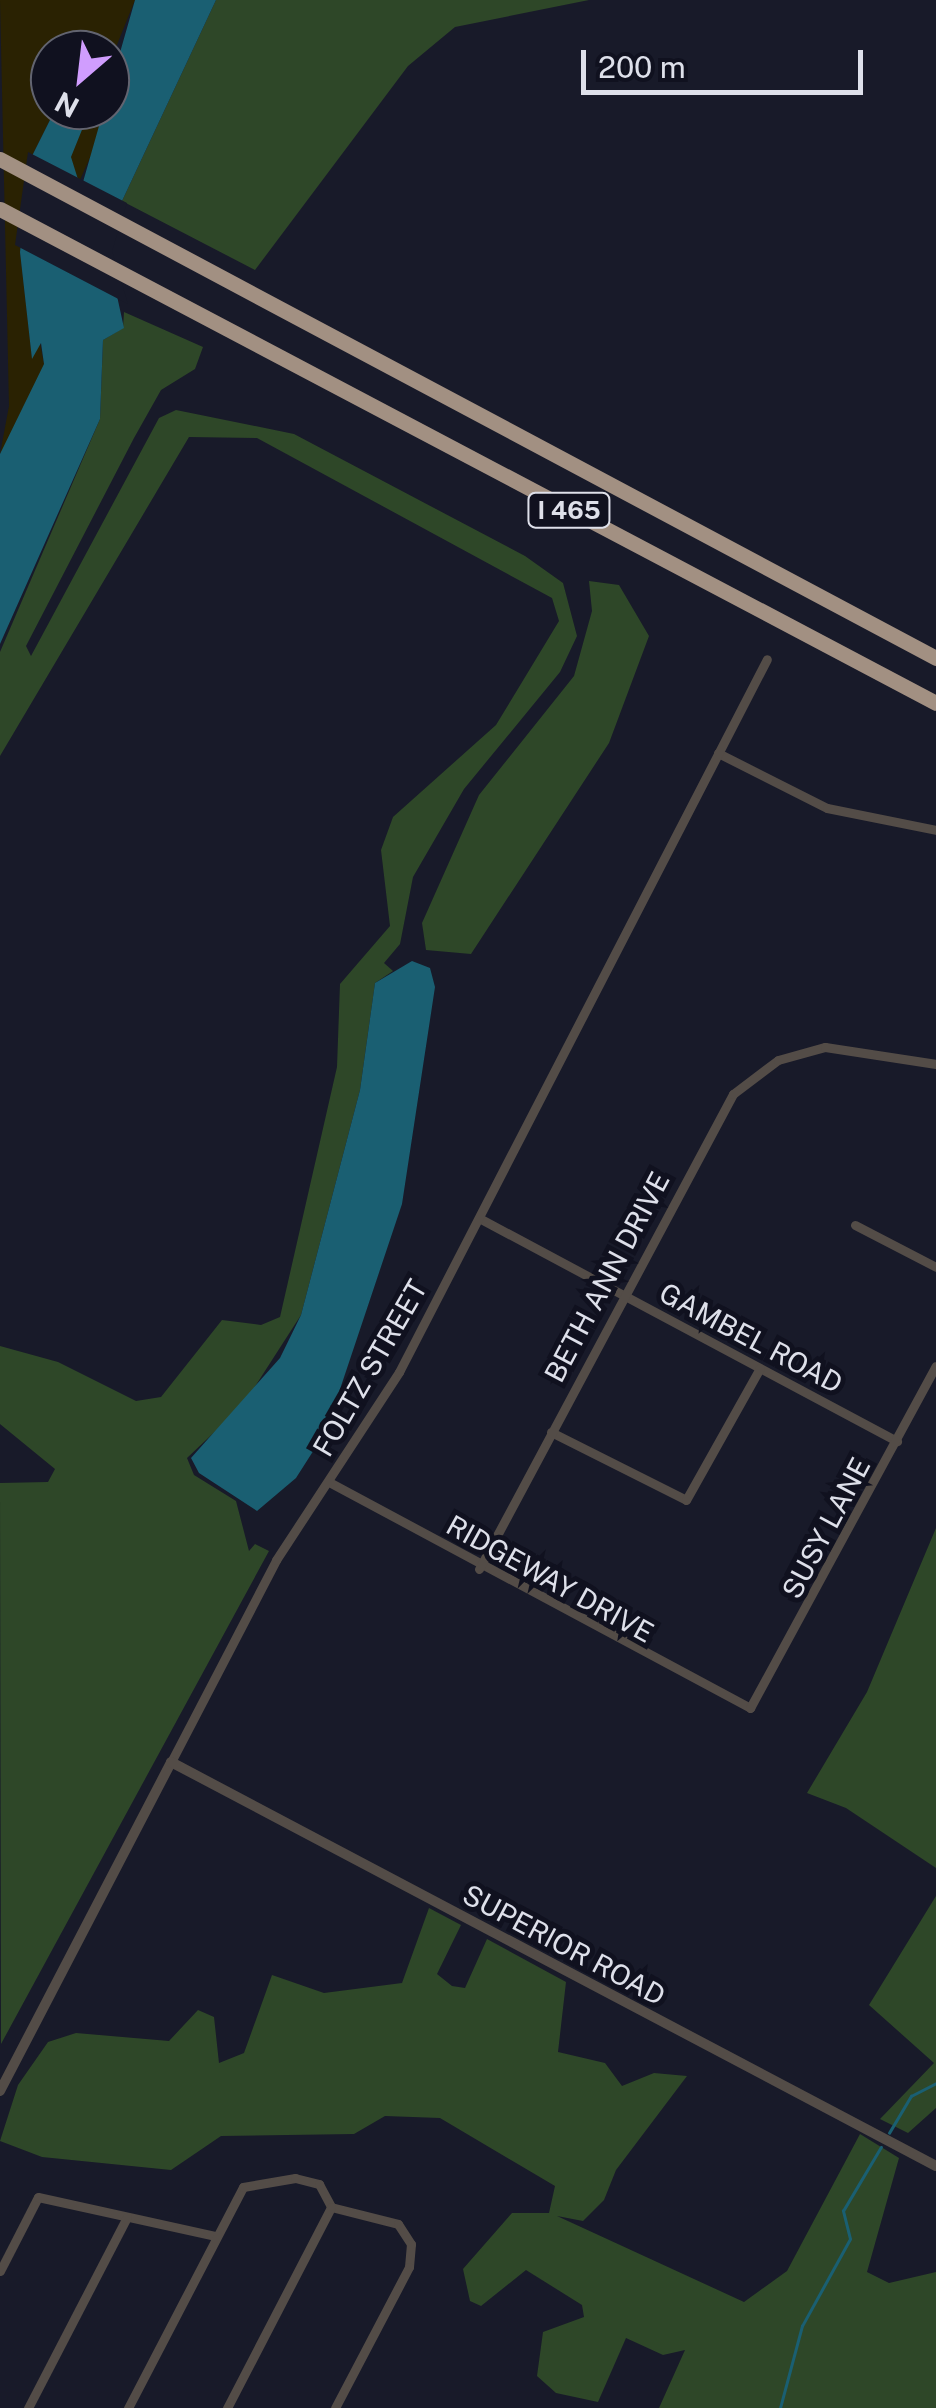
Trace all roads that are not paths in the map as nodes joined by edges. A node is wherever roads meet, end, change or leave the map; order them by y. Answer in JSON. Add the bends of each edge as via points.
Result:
{"nodes":[{"id":1,"x":0,"y":159,"type":"edge"},
{"id":2,"x":0,"y":210,"type":"edge"},
{"id":3,"x":936,"y":658,"type":"edge"},
{"id":4,"x":767,"y":660,"type":"dead end"},
{"id":5,"x":936,"y":703,"type":"edge"},
{"id":6,"x":718,"y":753,"type":"junction"},
{"id":7,"x":936,"y":830,"type":"edge"},
{"id":8,"x":936,"y":1064,"type":"edge"},
{"id":9,"x":479,"y":1218,"type":"junction"},
{"id":10,"x":855,"y":1225,"type":"dead end"},
{"id":11,"x":936,"y":1266,"type":"edge"},
{"id":12,"x":623,"y":1294,"type":"junction"},
{"id":13,"x":936,"y":1366,"type":"edge"},
{"id":14,"x":760,"y":1368,"type":"junction"},
{"id":15,"x":551,"y":1432,"type":"junction"},
{"id":16,"x":897,"y":1441,"type":"junction"},
{"id":17,"x":329,"y":1482,"type":"junction"},
{"id":18,"x":479,"y":1569,"type":"junction"},
{"id":19,"x":752,"y":1708,"type":"joint"},
{"id":20,"x":171,"y":1762,"type":"junction"},
{"id":21,"x":0,"y":2091,"type":"edge"},
{"id":22,"x":936,"y":2166,"type":"edge"},
{"id":23,"x":331,"y":2208,"type":"junction"},
{"id":24,"x":127,"y":2217,"type":"junction"},
{"id":25,"x":215,"y":2236,"type":"junction"},
{"id":26,"x":0,"y":2272,"type":"edge"},
{"id":27,"x":28,"y":2408,"type":"edge"},
{"id":28,"x":128,"y":2408,"type":"edge"},
{"id":29,"x":227,"y":2408,"type":"edge"},
{"id":30,"x":335,"y":2408,"type":"edge"}],
"edges":[{"from":1,"to":3,"type":"highway","number":"I 465"},
{"from":2,"to":5,"type":"highway","number":"I 465"},
{"from":4,"to":6,"type":"street","name":"FOLTZ STREET"},
{"from":6,"to":7,"type":"street","via":[[827,808]]},
{"from":6,"to":9,"type":"street","name":"FOLTZ STREET"},
{"from":8,"to":12,"type":"street","name":"BETH ANN DRIVE","via":[[816,1048],[762,1069],[727,1101]]},
{"from":9,"to":12,"type":"street","name":"GAMBEL ROAD"},
{"from":9,"to":17,"type":"street","name":"FOLTZ STREET","via":[[387,1396]]},
{"from":10,"to":11,"type":"street"},
{"from":12,"to":14,"type":"street","name":"GAMBEL ROAD"},
{"from":12,"to":15,"type":"street","name":"BETH ANN DRIVE"},
{"from":13,"to":16,"type":"street","name":"SUSY LANE"},
{"from":14,"to":15,"type":"street","via":[[686,1500]]},
{"from":14,"to":16,"type":"street","name":"GAMBEL ROAD"},
{"from":15,"to":18,"type":"street","name":"BETH ANN DRIVE"},
{"from":16,"to":19,"type":"street","name":"SUSY LANE"},
{"from":17,"to":18,"type":"street","name":"RIDGEWAY DRIVE"},
{"from":17,"to":20,"type":"street","name":"FOLTZ STREET","via":[[270,1570]]},
{"from":18,"to":19,"type":"street","name":"RIDGEWAY DRIVE"},
{"from":20,"to":21,"type":"street","name":"FOLTZ STREET"},
{"from":20,"to":22,"type":"street","name":"SUPERIOR ROAD"},
{"from":23,"to":25,"type":"street","via":[[312,2180],[254,2181]]},
{"from":23,"to":29,"type":"street"},
{"from":23,"to":30,"type":"street","via":[[394,2222],[410,2242],[409,2267]]},
{"from":24,"to":25,"type":"street"},
{"from":24,"to":26,"type":"street","via":[[38,2197]]},
{"from":24,"to":27,"type":"street"},
{"from":25,"to":28,"type":"street"}]}
